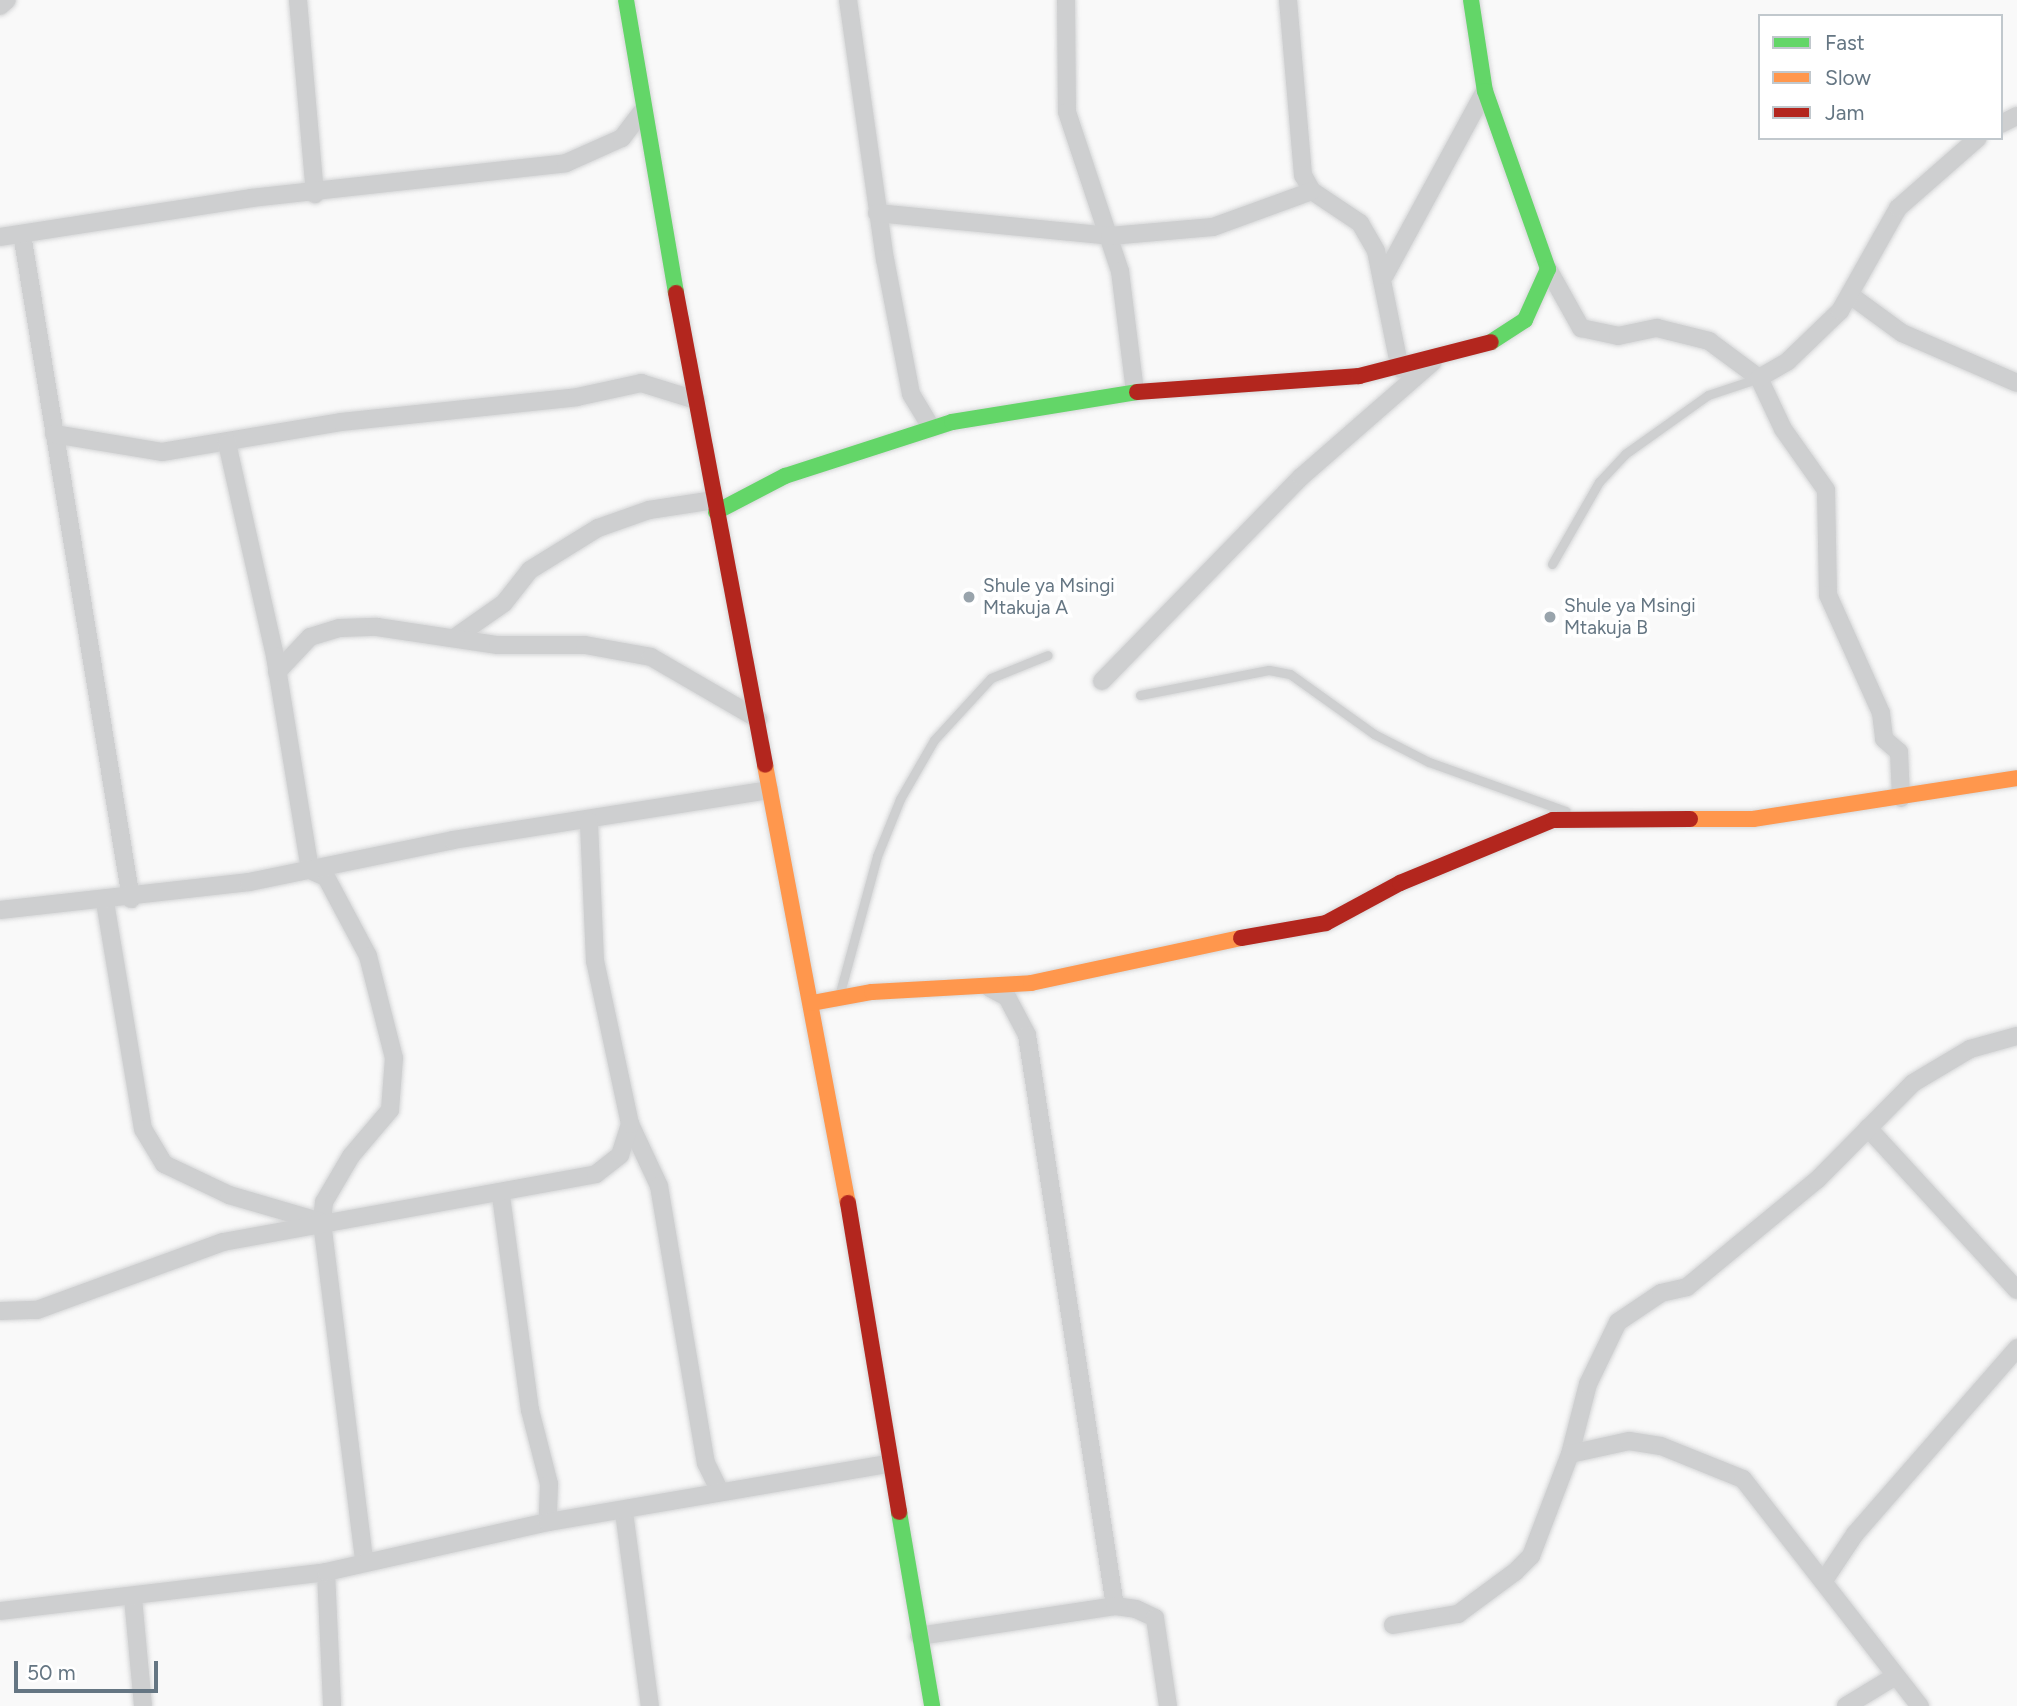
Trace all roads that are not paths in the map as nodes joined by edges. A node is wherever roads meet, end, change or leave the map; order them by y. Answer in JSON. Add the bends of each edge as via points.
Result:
{"nodes":[{"id":1,"x":7,"y":0,"type":"edge"},
{"id":2,"x":298,"y":0,"type":"edge"},
{"id":3,"x":626,"y":0,"type":"edge"},
{"id":4,"x":848,"y":0,"type":"edge"},
{"id":5,"x":1066,"y":0,"type":"edge"},
{"id":6,"x":1288,"y":0,"type":"edge"},
{"id":7,"x":1471,"y":0,"type":"edge"},
{"id":8,"x":0,"y":6,"type":"edge"},
{"id":9,"x":1485,"y":92,"type":"junction"},
{"id":10,"x":642,"y":111,"type":"junction"},
{"id":11,"x":1976,"y":140,"type":"edge"},
{"id":12,"x":1312,"y":191,"type":"junction"},
{"id":13,"x":316,"y":194,"type":"junction"},
{"id":14,"x":877,"y":213,"type":"junction"},
{"id":15,"x":22,"y":234,"type":"junction"},
{"id":16,"x":1110,"y":236,"type":"junction"},
{"id":17,"x":0,"y":237,"type":"edge"},
{"id":18,"x":1548,"y":269,"type":"junction"},
{"id":19,"x":1385,"y":275,"type":"junction"},
{"id":20,"x":1850,"y":295,"type":"junction"},
{"id":21,"x":1436,"y":360,"type":"junction"},
{"id":22,"x":1399,"y":369,"type":"junction"},
{"id":23,"x":1759,"y":378,"type":"junction"},
{"id":24,"x":2017,"y":383,"type":"edge"},
{"id":25,"x":1135,"y":392,"type":"junction"},
{"id":26,"x":696,"y":400,"type":"junction"},
{"id":27,"x":931,"y":427,"type":"junction"},
{"id":28,"x":54,"y":434,"type":"junction"},
{"id":29,"x":227,"y":443,"type":"junction"},
{"id":30,"x":715,"y":506,"type":"junction"},
{"id":31,"x":1552,"y":564,"type":"dead end"},
{"id":32,"x":454,"y":638,"type":"junction"},
{"id":33,"x":1048,"y":654,"type":"dead end"},
{"id":34,"x":278,"y":672,"type":"junction"},
{"id":35,"x":1102,"y":681,"type":"dead end"},
{"id":36,"x":1140,"y":695,"type":"dead end"},
{"id":37,"x":758,"y":719,"type":"junction"},
{"id":38,"x":2017,"y":778,"type":"edge"},
{"id":39,"x":769,"y":790,"type":"junction"},
{"id":40,"x":1901,"y":798,"type":"junction"},
{"id":41,"x":1580,"y":816,"type":"junction"},
{"id":42,"x":589,"y":821,"type":"junction"},
{"id":43,"x":310,"y":870,"type":"junction"},
{"id":44,"x":131,"y":899,"type":"junction"},
{"id":45,"x":105,"y":902,"type":"junction"},
{"id":46,"x":0,"y":910,"type":"edge"},
{"id":47,"x":990,"y":988,"type":"junction"},
{"id":48,"x":839,"y":996,"type":"junction"},
{"id":49,"x":812,"y":1003,"type":"junction"},
{"id":50,"x":2017,"y":1035,"type":"edge"},
{"id":51,"x":630,"y":1124,"type":"junction"},
{"id":52,"x":1868,"y":1128,"type":"junction"},
{"id":53,"x":501,"y":1196,"type":"junction"},
{"id":54,"x":322,"y":1222,"type":"junction"},
{"id":55,"x":2017,"y":1290,"type":"edge"},
{"id":56,"x":0,"y":1311,"type":"edge"},
{"id":57,"x":2017,"y":1349,"type":"edge"},
{"id":58,"x":1570,"y":1454,"type":"junction"},
{"id":59,"x":889,"y":1464,"type":"junction"},
{"id":60,"x":720,"y":1492,"type":"junction"},
{"id":61,"x":624,"y":1511,"type":"junction"},
{"id":62,"x":548,"y":1522,"type":"junction"},
{"id":63,"x":364,"y":1559,"type":"junction"},
{"id":64,"x":326,"y":1572,"type":"junction"},
{"id":65,"x":1825,"y":1579,"type":"junction"},
{"id":66,"x":133,"y":1598,"type":"junction"},
{"id":67,"x":1115,"y":1606,"type":"junction"},
{"id":68,"x":0,"y":1611,"type":"edge"},
{"id":69,"x":1394,"y":1625,"type":"dead end"},
{"id":70,"x":919,"y":1636,"type":"junction"},
{"id":71,"x":1894,"y":1677,"type":"junction"},
{"id":72,"x":143,"y":1706,"type":"edge"},
{"id":73,"x":332,"y":1706,"type":"edge"},
{"id":74,"x":650,"y":1706,"type":"edge"},
{"id":75,"x":932,"y":1706,"type":"edge"},
{"id":76,"x":1168,"y":1706,"type":"edge"},
{"id":77,"x":1846,"y":1706,"type":"edge"},
{"id":78,"x":1920,"y":1706,"type":"edge"}],
"edges":[{"from":1,"to":8,"type":"street"},
{"from":2,"to":13,"type":"street"},
{"from":3,"to":10,"type":"street"},
{"from":4,"to":14,"type":"street"},
{"from":5,"to":16,"type":"street","via":[[1067,112]]},
{"from":6,"to":12,"type":"street","via":[[1297,144]]},
{"from":7,"to":9,"type":"street"},
{"from":9,"to":18,"type":"street"},
{"from":9,"to":19,"type":"street"},
{"from":10,"to":13,"type":"street","via":[[621,138],[566,163]]},
{"from":10,"to":26,"type":"street"},
{"from":11,"to":20,"type":"street","via":[[1898,208]]},
{"from":12,"to":16,"type":"street","via":[[1222,225]]},
{"from":12,"to":19,"type":"street","via":[[1360,223]]},
{"from":13,"to":15,"type":"street"},
{"from":14,"to":16,"type":"street"},
{"from":14,"to":27,"type":"street","via":[[911,394]]},
{"from":15,"to":17,"type":"street"},
{"from":15,"to":28,"type":"street"},
{"from":16,"to":25,"type":"street","via":[[1127,306]]},
{"from":18,"to":21,"type":"street","via":[[1525,320],[1498,339]]},
{"from":18,"to":23,"type":"street","via":[[1581,328],[1618,336],[1657,328],[1709,341]]},
{"from":19,"to":22,"type":"street"},
{"from":20,"to":23,"type":"street","via":[[1807,344]]},
{"from":20,"to":24,"type":"street","via":[[1902,333]]},
{"from":21,"to":22,"type":"street"},
{"from":21,"to":35,"type":"street","via":[[1301,477]]},
{"from":22,"to":25,"type":"street"},
{"from":23,"to":31,"type":"lane","via":[[1708,395],[1625,454],[1599,482]]},
{"from":23,"to":40,"type":"street","via":[[1783,429],[1826,490],[1828,595],[1881,713],[1884,739],[1898,748]]},
{"from":25,"to":27,"type":"street"},
{"from":26,"to":29,"type":"street","via":[[641,383],[577,397],[352,420]]},
{"from":26,"to":30,"type":"street"},
{"from":27,"to":30,"type":"street","via":[[785,476]]},
{"from":28,"to":29,"type":"street","via":[[162,452]]},
{"from":28,"to":44,"type":"street"},
{"from":29,"to":34,"type":"street"},
{"from":30,"to":32,"type":"street","via":[[649,510],[587,533],[530,570],[504,603]]},
{"from":30,"to":37,"type":"street"},
{"from":32,"to":34,"type":"street","via":[[377,627],[321,632]]},
{"from":32,"to":37,"type":"street","via":[[585,645],[651,657]]},
{"from":33,"to":48,"type":"lane","via":[[991,678],[934,740],[900,799],[877,856]]},
{"from":34,"to":43,"type":"street"},
{"from":36,"to":41,"type":"lane","via":[[1269,670],[1290,674],[1374,734],[1429,762]]},
{"from":37,"to":39,"type":"street"},
{"from":38,"to":40,"type":"street"},
{"from":39,"to":42,"type":"street"},
{"from":39,"to":49,"type":"street"},
{"from":40,"to":41,"type":"street","via":[[1753,819],[1669,823]]},
{"from":41,"to":47,"type":"street","via":[[1545,822],[1446,863],[1326,923]]},
{"from":42,"to":43,"type":"street"},
{"from":42,"to":51,"type":"street","via":[[595,961]]},
{"from":43,"to":44,"type":"street"},
{"from":43,"to":54,"type":"street","via":[[333,887],[368,956],[384,1005],[396,1091],[390,1110],[351,1156],[324,1202]]},
{"from":44,"to":45,"type":"street"},
{"from":45,"to":46,"type":"street"},
{"from":45,"to":54,"type":"street","via":[[143,1129],[164,1164],[229,1195]]},
{"from":47,"to":48,"type":"street"},
{"from":47,"to":67,"type":"street","via":[[1007,997],[1027,1035]]},
{"from":48,"to":49,"type":"street"},
{"from":49,"to":59,"type":"street"},
{"from":50,"to":52,"type":"street","via":[[1938,1066]]},
{"from":51,"to":53,"type":"street","via":[[620,1155],[596,1174]]},
{"from":51,"to":60,"type":"street","via":[[659,1186],[706,1463]]},
{"from":52,"to":55,"type":"street"},
{"from":52,"to":58,"type":"street","via":[[1817,1180],[1687,1287],[1661,1293],[1614,1327],[1588,1384]]},
{"from":53,"to":54,"type":"street"},
{"from":53,"to":62,"type":"street","via":[[530,1410],[550,1483]]},
{"from":54,"to":56,"type":"street","via":[[223,1242],[37,1310]]},
{"from":54,"to":63,"type":"street","via":[[325,1284]]},
{"from":57,"to":65,"type":"street","via":[[1855,1534]]},
{"from":58,"to":65,"type":"street","via":[[1629,1441],[1732,1472]]},
{"from":58,"to":69,"type":"street","via":[[1531,1556],[1515,1572],[1458,1614]]},
{"from":59,"to":60,"type":"street"},
{"from":59,"to":70,"type":"street"},
{"from":60,"to":61,"type":"street"},
{"from":61,"to":62,"type":"street"},
{"from":61,"to":74,"type":"street"},
{"from":62,"to":63,"type":"street"},
{"from":63,"to":64,"type":"street"},
{"from":64,"to":66,"type":"street"},
{"from":64,"to":73,"type":"street"},
{"from":65,"to":71,"type":"street"},
{"from":66,"to":68,"type":"street"},
{"from":66,"to":72,"type":"street"},
{"from":67,"to":70,"type":"street"},
{"from":67,"to":76,"type":"street","via":[[1155,1618]]},
{"from":70,"to":75,"type":"street"},
{"from":71,"to":77,"type":"street"},
{"from":71,"to":78,"type":"street"}]}
